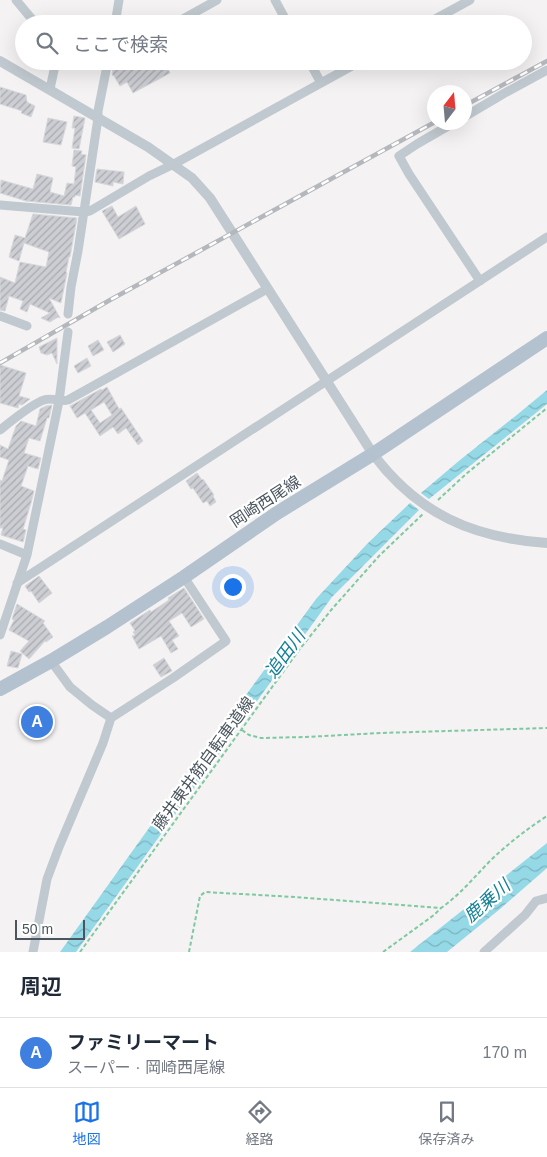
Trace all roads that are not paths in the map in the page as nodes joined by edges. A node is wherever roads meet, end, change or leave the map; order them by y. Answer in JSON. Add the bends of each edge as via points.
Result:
{"nodes":[{"id":1,"x":16,"y":0,"type":"edge"},
{"id":2,"x":119,"y":0,"type":"edge"},
{"id":3,"x":217,"y":0,"type":"edge"},
{"id":4,"x":275,"y":0,"type":"edge"},
{"id":5,"x":470,"y":0,"type":"edge"},
{"id":6,"x":28,"y":15,"type":"edge"},
{"id":7,"x":116,"y":15,"type":"edge"},
{"id":8,"x":190,"y":15,"type":"edge"},
{"id":9,"x":283,"y":15,"type":"edge"},
{"id":10,"x":442,"y":15,"type":"edge"},
{"id":11,"x":0,"y":61,"type":"edge"},
{"id":12,"x":15,"y":69,"type":"edge"},
{"id":13,"x":16,"y":70,"type":"edge"},
{"id":14,"x":54,"y":70,"type":"edge"},
{"id":15,"x":106,"y":70,"type":"edge"},
{"id":16,"x":314,"y":70,"type":"edge"},
{"id":17,"x":345,"y":70,"type":"edge"},
{"id":18,"x":547,"y":70,"type":"edge"},
{"id":19,"x":321,"y":83,"type":"junction"},
{"id":20,"x":50,"y":89,"type":"junction"},
{"id":21,"x":472,"y":112,"type":"edge"},
{"id":22,"x":98,"y":118,"type":"junction"},
{"id":23,"x":442,"y":130,"type":"edge"},
{"id":24,"x":174,"y":164,"type":"junction"},
{"id":25,"x":0,"y":205,"type":"edge"},
{"id":26,"x":84,"y":212,"type":"junction"},
{"id":27,"x":547,"y":237,"type":"edge"},
{"id":28,"x":480,"y":281,"type":"junction"},
{"id":29,"x":267,"y":289,"type":"junction"},
{"id":30,"x":68,"y":314,"type":"dead end"},
{"id":31,"x":0,"y":316,"type":"edge"},
{"id":32,"x":27,"y":326,"type":"dead end"},
{"id":33,"x":68,"y":332,"type":"dead end"},
{"id":34,"x":547,"y":338,"type":"edge"},
{"id":35,"x":327,"y":381,"type":"junction"},
{"id":36,"x":59,"y":401,"type":"junction"},
{"id":37,"x":0,"y":430,"type":"edge"},
{"id":38,"x":373,"y":454,"type":"junction"},
{"id":39,"x":547,"y":543,"type":"edge"},
{"id":40,"x":0,"y":544,"type":"edge"},
{"id":41,"x":26,"y":555,"type":"junction"},
{"id":42,"x":184,"y":576,"type":"junction"},
{"id":43,"x":18,"y":584,"type":"junction"},
{"id":44,"x":0,"y":635,"type":"edge"},
{"id":45,"x":51,"y":660,"type":"junction"},
{"id":46,"x":0,"y":689,"type":"edge"},
{"id":47,"x":111,"y":718,"type":"junction"},
{"id":48,"x":547,"y":898,"type":"edge"},
{"id":49,"x":33,"y":952,"type":"edge"},
{"id":50,"x":484,"y":952,"type":"edge"}],
"edges":[{"from":1,"to":6,"type":"street"},
{"from":2,"to":7,"type":"street"},
{"from":3,"to":8,"type":"street"},
{"from":4,"to":9,"type":"street"},
{"from":5,"to":10,"type":"street"},
{"from":11,"to":12,"type":"street"},
{"from":13,"to":20,"type":"street"},
{"from":14,"to":20,"type":"street"},
{"from":15,"to":22,"type":"street"},
{"from":16,"to":19,"type":"street"},
{"from":17,"to":19,"type":"street"},
{"from":18,"to":21,"type":"street"},
{"from":19,"to":24,"type":"street"},
{"from":20,"to":22,"type":"street"},
{"from":22,"to":24,"type":"street"},
{"from":22,"to":26,"type":"street"},
{"from":23,"to":28,"type":"street","via":[[399,156]]},
{"from":24,"to":26,"type":"street"},
{"from":24,"to":29,"type":"street","via":[[210,198]]},
{"from":25,"to":26,"type":"street"},
{"from":26,"to":30,"type":"street"},
{"from":27,"to":28,"type":"street"},
{"from":28,"to":35,"type":"street"},
{"from":29,"to":35,"type":"street"},
{"from":29,"to":36,"type":"street","via":[[72,398]]},
{"from":31,"to":32,"type":"street"},
{"from":33,"to":36,"type":"street"},
{"from":34,"to":38,"type":"main road","name":"岡崎西尾線"},
{"from":35,"to":38,"type":"street"},
{"from":35,"to":43,"type":"street"},
{"from":36,"to":37,"type":"street","via":[[41,401]]},
{"from":36,"to":41,"type":"street"},
{"from":38,"to":39,"type":"street","via":[[414,497],[459,524],[491,535]]},
{"from":38,"to":42,"type":"main road","name":"岡崎西尾線"},
{"from":40,"to":41,"type":"street"},
{"from":41,"to":43,"type":"street"},
{"from":42,"to":45,"type":"main road","name":"岡崎西尾線"},
{"from":42,"to":47,"type":"street","via":[[226,641]]},
{"from":43,"to":44,"type":"street"},
{"from":45,"to":46,"type":"main road","name":"岡崎西尾線"},
{"from":45,"to":47,"type":"street","via":[[70,687]]},
{"from":47,"to":49,"type":"street","via":[[47,880]]},
{"from":48,"to":50,"type":"street","via":[[536,900],[525,915]]}]}
